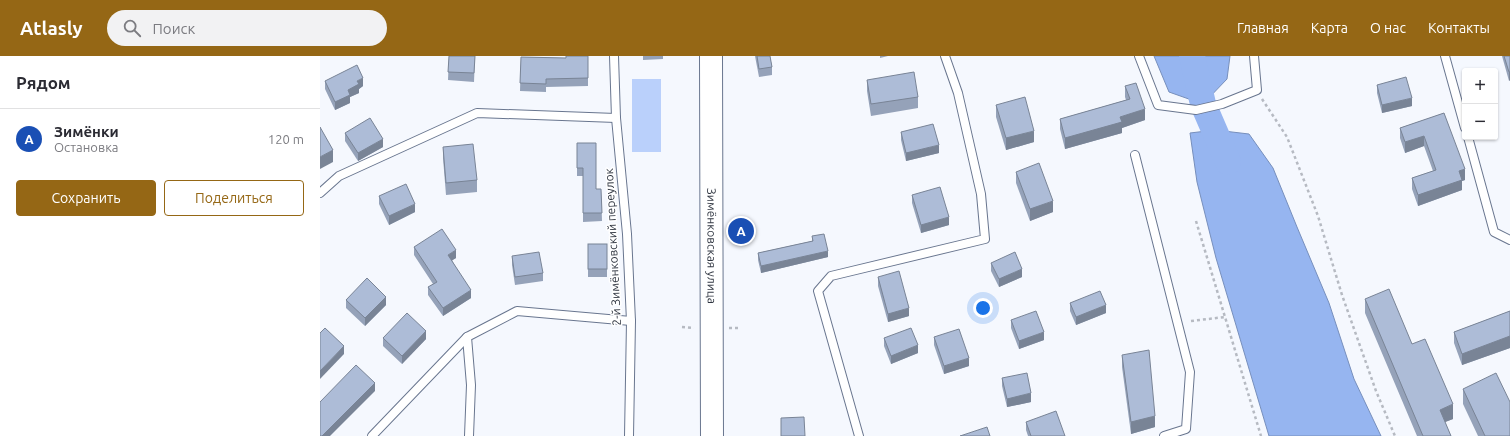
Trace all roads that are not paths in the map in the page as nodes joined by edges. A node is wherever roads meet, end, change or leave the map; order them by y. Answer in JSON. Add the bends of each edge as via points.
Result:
{"nodes":[{"id":1,"x":614,"y":56,"type":"edge"},
{"id":2,"x":711,"y":56,"type":"edge"},
{"id":3,"x":945,"y":56,"type":"edge"},
{"id":4,"x":1139,"y":56,"type":"edge"},
{"id":5,"x":1254,"y":56,"type":"edge"},
{"id":6,"x":1445,"y":56,"type":"edge"},
{"id":7,"x":1462,"y":117,"type":"edge"},
{"id":8,"x":616,"y":118,"type":"junction"},
{"id":9,"x":1469,"y":140,"type":"edge"},
{"id":10,"x":1135,"y":155,"type":"dead end"},
{"id":11,"x":320,"y":193,"type":"edge"},
{"id":12,"x":1510,"y":240,"type":"edge"},
{"id":13,"x":630,"y":321,"type":"junction"},
{"id":14,"x":466,"y":337,"type":"junction"},
{"id":15,"x":372,"y":436,"type":"edge"},
{"id":16,"x":470,"y":436,"type":"edge"},
{"id":17,"x":629,"y":436,"type":"edge"},
{"id":18,"x":712,"y":436,"type":"edge"},
{"id":19,"x":859,"y":436,"type":"edge"},
{"id":20,"x":1164,"y":436,"type":"edge"}],
"edges":[{"from":1,"to":8,"type":"lane","name":"2-й Зимёнковский переулок"},
{"from":2,"to":18,"type":"main road","name":"Зимёнковская улица"},
{"from":3,"to":19,"type":"lane","via":[[958,93],[979,186],[985,239],[831,276],[818,291]]},
{"from":4,"to":5,"type":"lane","via":[[1158,105],[1196,110],[1222,104],[1257,90]]},
{"from":6,"to":7,"type":"lane"},
{"from":8,"to":11,"type":"lane","via":[[477,113],[339,176]]},
{"from":8,"to":13,"type":"lane","name":"2-й Зимёнковский переулок","via":[[627,234]]},
{"from":9,"to":12,"type":"lane","via":[[1494,232]]},
{"from":10,"to":20,"type":"lane","via":[[1190,372],[1186,428]]},
{"from":13,"to":14,"type":"lane","via":[[516,311]]},
{"from":13,"to":17,"type":"lane","name":"2-й Зимёнковский переулок"},
{"from":14,"to":15,"type":"lane"},
{"from":14,"to":16,"type":"lane","via":[[471,385]]}]}
